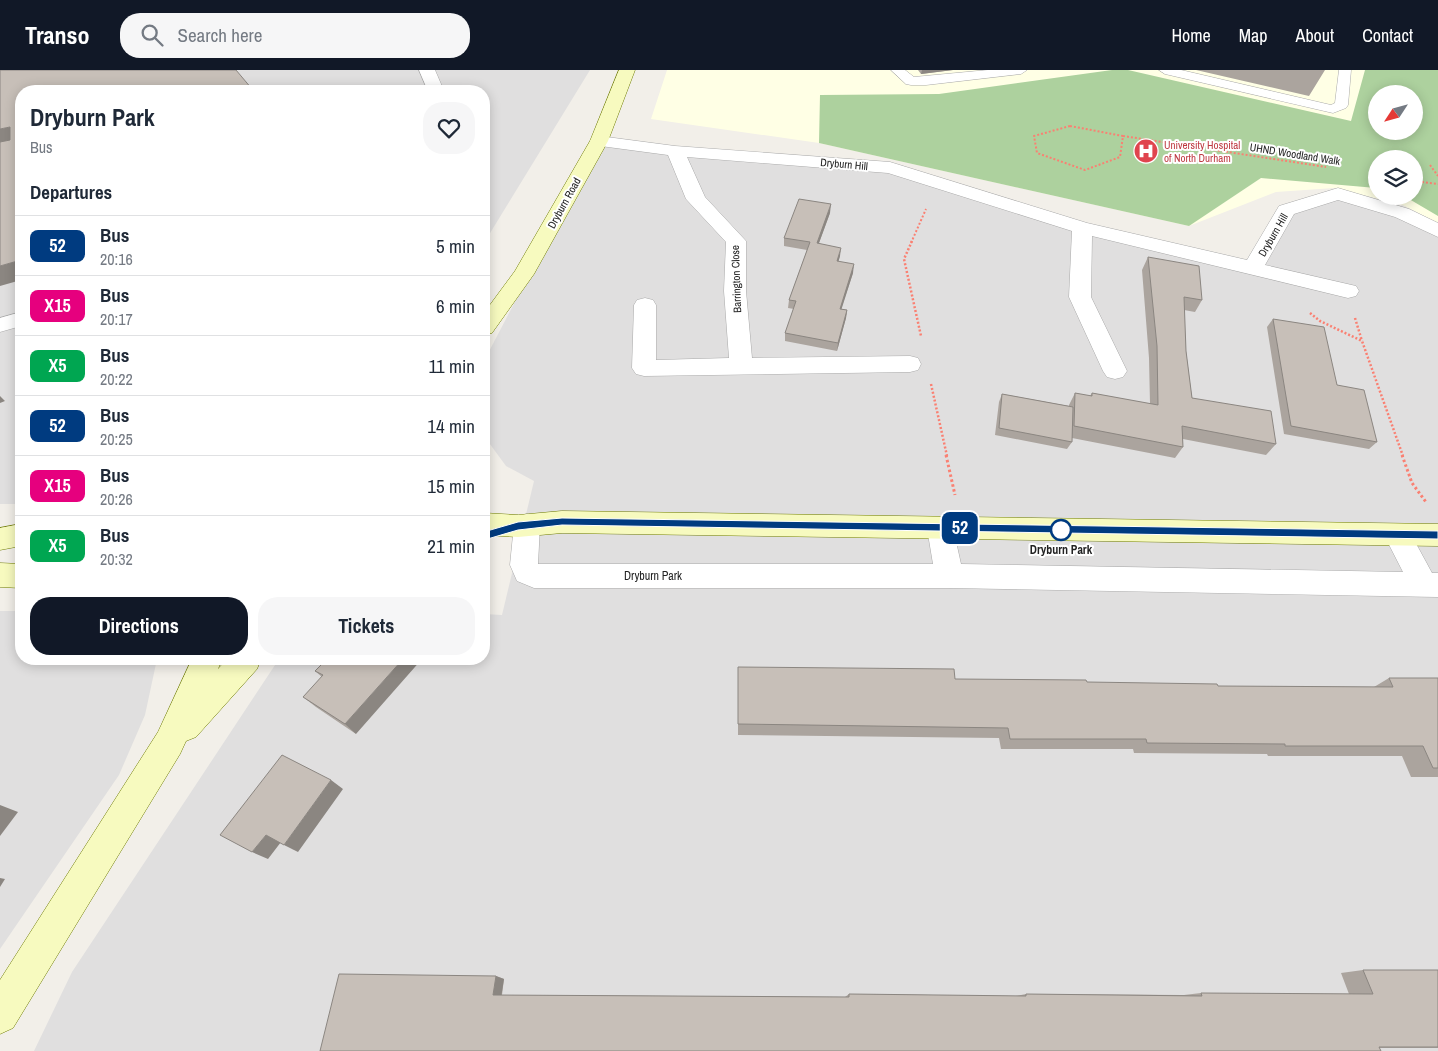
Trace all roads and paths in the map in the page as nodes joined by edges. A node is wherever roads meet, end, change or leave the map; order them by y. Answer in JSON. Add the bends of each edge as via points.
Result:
{"nodes":[{"id":1,"x":427,"y":70,"type":"edge"},
{"id":2,"x":627,"y":70,"type":"edge"},
{"id":3,"x":897,"y":70,"type":"edge"},
{"id":4,"x":1021,"y":70,"type":"edge"},
{"id":5,"x":1164,"y":70,"type":"edge"},
{"id":6,"x":1345,"y":70,"type":"edge"},
{"id":7,"x":433,"y":85,"type":"edge"},
{"id":8,"x":1123,"y":136,"type":"junction"},
{"id":9,"x":599,"y":141,"type":"junction"},
{"id":10,"x":675,"y":151,"type":"junction"},
{"id":11,"x":1430,"y":165,"type":"dead end"},
{"id":12,"x":1328,"y":168,"type":"dead end"},
{"id":13,"x":1438,"y":176,"type":"edge"},
{"id":14,"x":1423,"y":182,"type":"edge"},
{"id":15,"x":1438,"y":184,"type":"edge"},
{"id":16,"x":1082,"y":228,"type":"junction"},
{"id":17,"x":1438,"y":231,"type":"edge"},
{"id":18,"x":1253,"y":268,"type":"junction"},
{"id":19,"x":1348,"y":291,"type":"dead end"},
{"id":20,"x":645,"y":305,"type":"dead end"},
{"id":21,"x":1304,"y":308,"type":"dead end"},
{"id":22,"x":490,"y":320,"type":"edge"},
{"id":23,"x":15,"y":321,"type":"edge"},
{"id":24,"x":0,"y":325,"type":"edge"},
{"id":25,"x":910,"y":364,"type":"dead end"},
{"id":26,"x":741,"y":366,"type":"junction"},
{"id":27,"x":1115,"y":371,"type":"dead end"},
{"id":28,"x":1428,"y":504,"type":"dead end"},
{"id":29,"x":490,"y":524,"type":"edge"},
{"id":30,"x":523,"y":526,"type":"junction"},
{"id":31,"x":940,"y":528,"type":"junction"},
{"id":32,"x":490,"y":534,"type":"edge"},
{"id":33,"x":1397,"y":535,"type":"junction"},
{"id":34,"x":1438,"y":535,"type":"edge"},
{"id":35,"x":15,"y":536,"type":"edge"},
{"id":36,"x":0,"y":539,"type":"edge"},
{"id":37,"x":0,"y":574,"type":"edge"},
{"id":38,"x":15,"y":575,"type":"edge"},
{"id":39,"x":949,"y":576,"type":"junction"},
{"id":40,"x":1431,"y":585,"type":"edge"},
{"id":41,"x":204,"y":665,"type":"edge"},
{"id":42,"x":241,"y":665,"type":"edge"},
{"id":43,"x":169,"y":744,"type":"junction"},
{"id":44,"x":0,"y":1015,"type":"edge"}],
"edges":[{"from":1,"to":7,"type":"street"},
{"from":2,"to":9,"type":"street","name":"Dryburn Road"},
{"from":3,"to":4,"type":"lane","via":[[911,81],[926,81]]},
{"from":5,"to":6,"type":"lane","via":[[1333,109],[1341,105]]},
{"from":8,"to":8,"type":"path","name":"UHND Woodland Walk","via":[[1070,126],[1034,136],[1037,154],[1085,170],[1120,156]]},
{"from":8,"to":12,"type":"path","name":"UHND Woodland Walk"},
{"from":9,"to":10,"type":"street","name":"Dryburn Hill"},
{"from":9,"to":22,"type":"street","name":"Dryburn Road","via":[[524,274]]},
{"from":10,"to":16,"type":"street","name":"Dryburn Hill","via":[[890,168]]},
{"from":10,"to":26,"type":"street","name":"Barrington Close","via":[[696,199],[736,241],[735,291]]},
{"from":11,"to":13,"type":"path"},
{"from":14,"to":15,"type":"path"},
{"from":16,"to":18,"type":"street","name":"Dryburn Hill"},
{"from":16,"to":27,"type":"street","via":[[1080,296]]},
{"from":17,"to":18,"type":"street","name":"Dryburn Hill","via":[[1402,213],[1338,194],[1286,210]]},
{"from":18,"to":19,"type":"street","name":"Dryburn Hill"},
{"from":20,"to":26,"type":"street","via":[[644,368]]},
{"from":21,"to":28,"type":"path","via":[[1320,321],[1362,341],[1412,483]]},
{"from":23,"to":24,"type":"street"},
{"from":25,"to":26,"type":"street"},
{"from":29,"to":30,"type":"street"},
{"from":30,"to":31,"type":"street","via":[[562,522]]},
{"from":30,"to":32,"type":"street"},
{"from":30,"to":39,"type":"street","name":"Dryburn Park","via":[[524,565],[527,573],[534,576]]},
{"from":31,"to":33,"type":"street"},
{"from":31,"to":39,"type":"street"},
{"from":33,"to":34,"type":"street"},
{"from":33,"to":40,"type":"street","name":"Dryburn Park"},
{"from":35,"to":36,"type":"street"},
{"from":37,"to":38,"type":"street"},
{"from":39,"to":40,"type":"street","name":"Dryburn Park"},
{"from":41,"to":43,"type":"street"},
{"from":42,"to":43,"type":"street"},
{"from":43,"to":44,"type":"street"}]}
